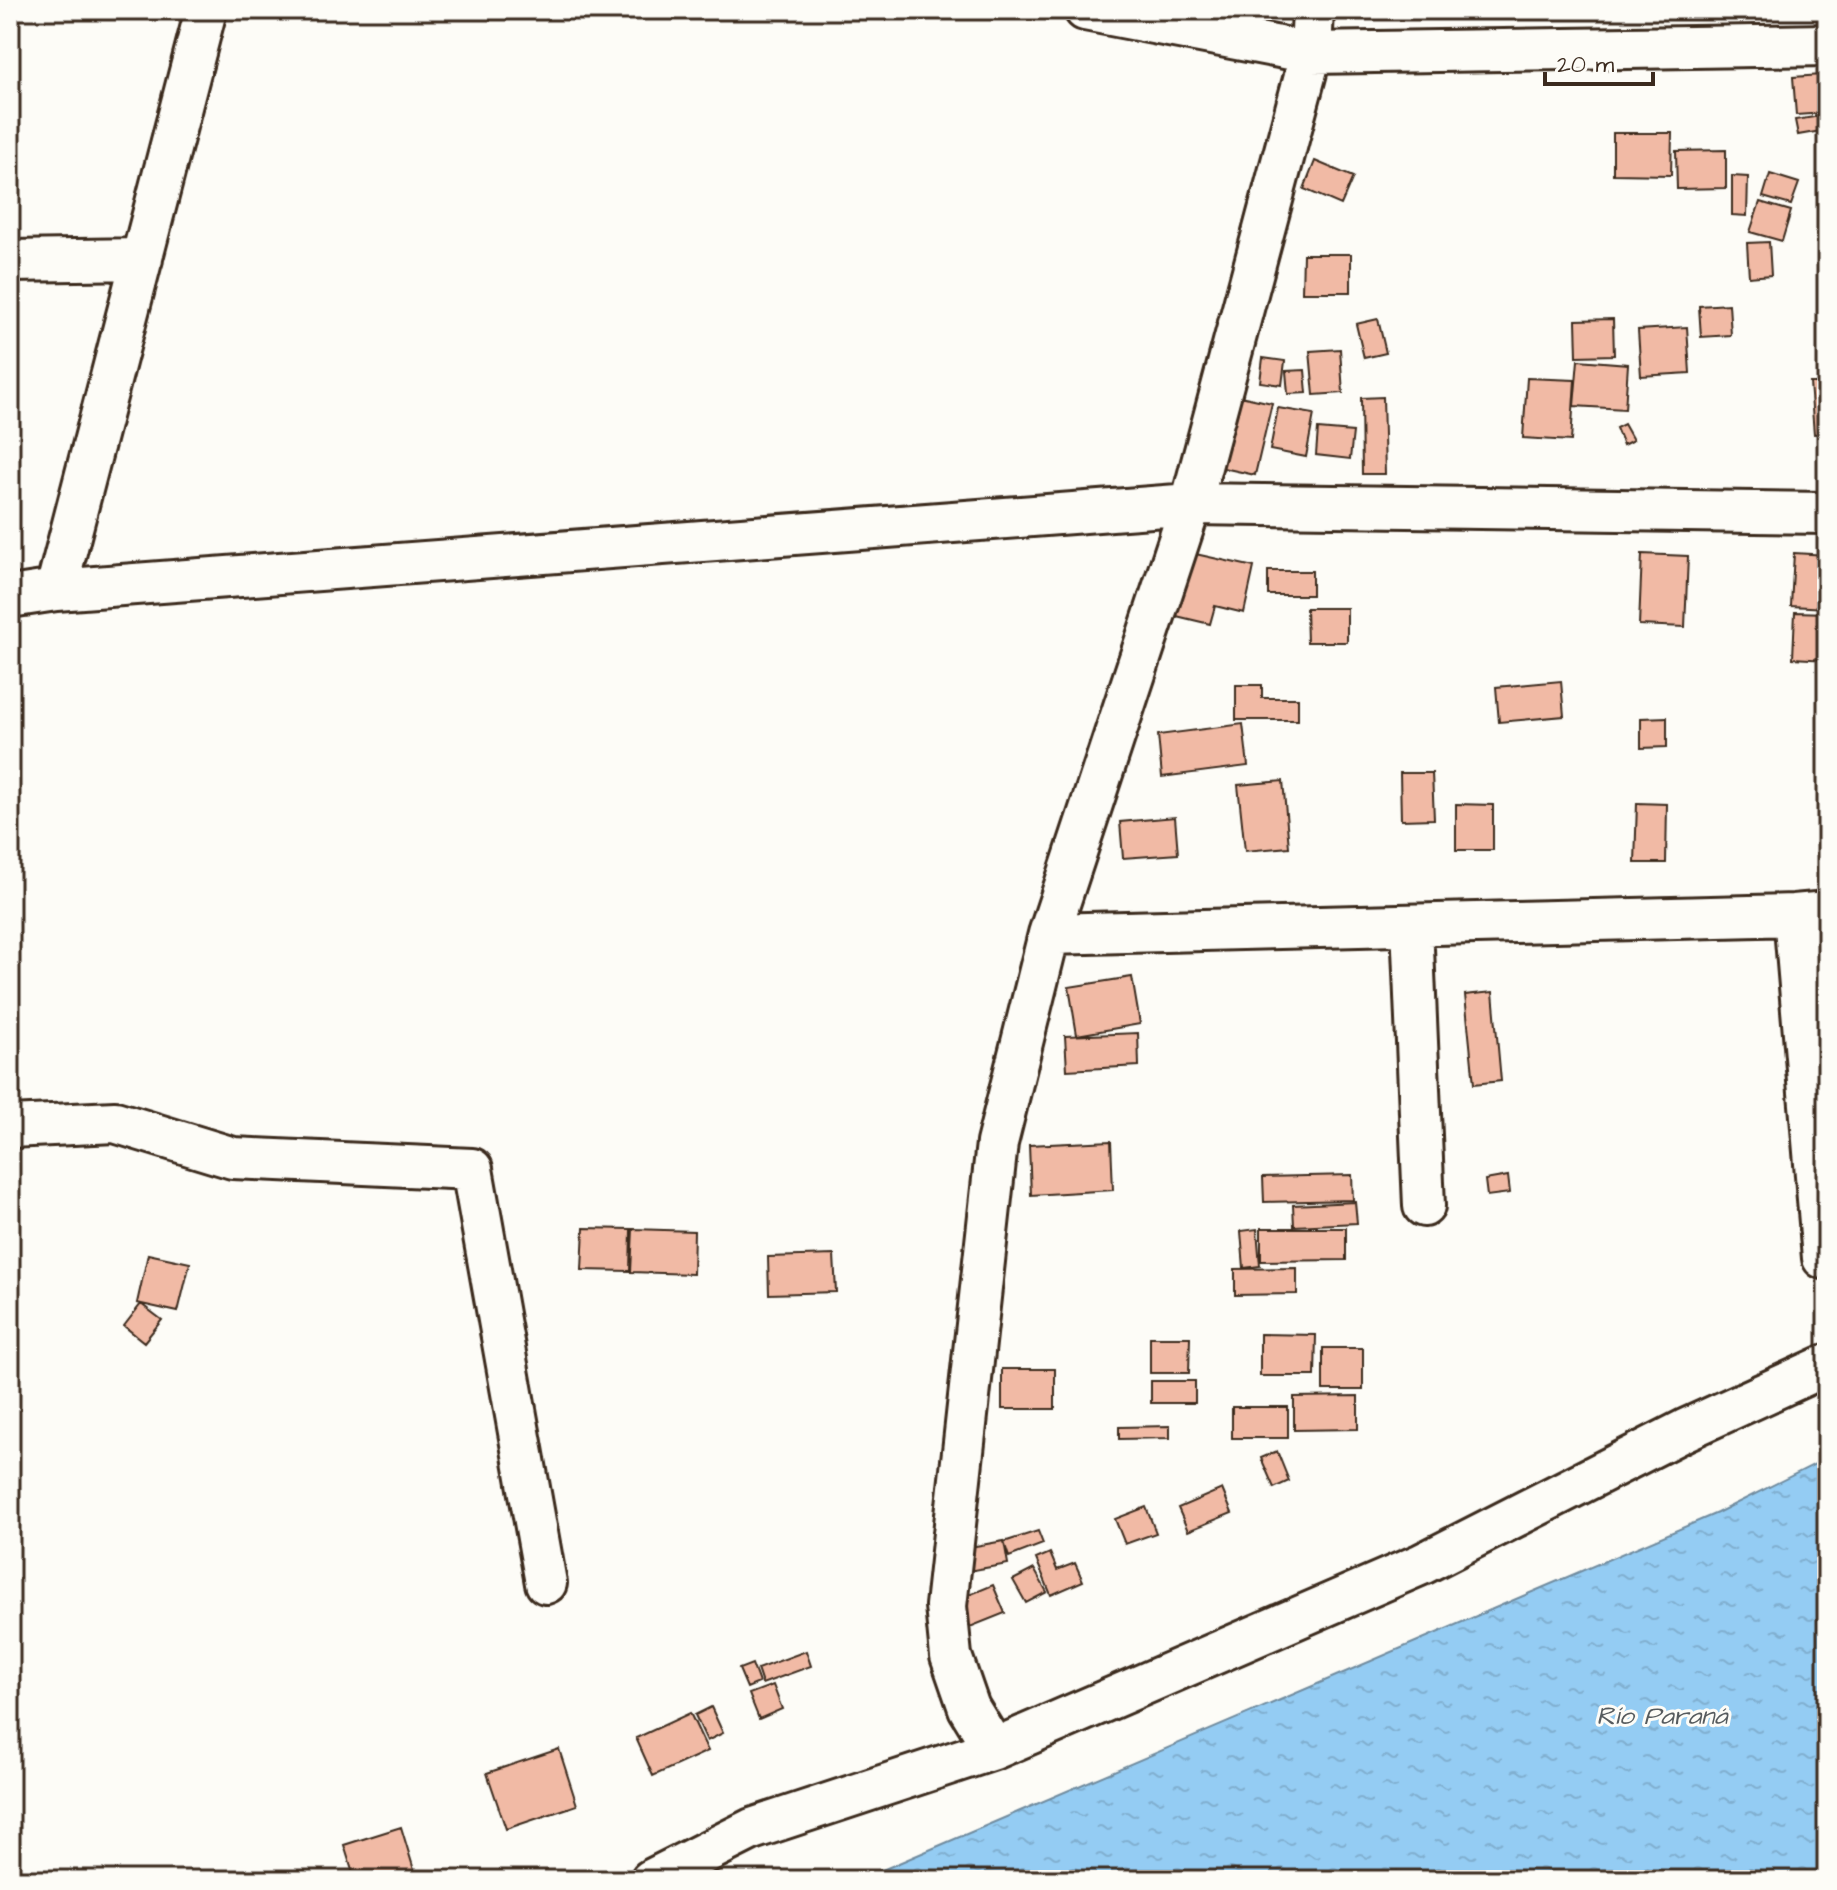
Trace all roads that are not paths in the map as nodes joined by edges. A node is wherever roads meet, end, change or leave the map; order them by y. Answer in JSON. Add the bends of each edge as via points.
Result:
{"nodes":[{"id":1,"x":206,"y":10,"type":"edge"},
{"id":2,"x":1085,"y":10,"type":"edge"},
{"id":3,"x":1313,"y":10,"type":"edge"},
{"id":4,"x":1827,"y":45,"type":"edge"},
{"id":5,"x":1311,"y":53,"type":"junction"},
{"id":6,"x":142,"y":259,"type":"junction"},
{"id":7,"x":10,"y":261,"type":"edge"},
{"id":8,"x":1191,"y":504,"type":"junction"},
{"id":9,"x":1827,"y":513,"type":"edge"},
{"id":10,"x":56,"y":590,"type":"junction"},
{"id":11,"x":10,"y":597,"type":"edge"},
{"id":12,"x":1810,"y":914,"type":"edge"},
{"id":13,"x":1412,"y":925,"type":"junction"},
{"id":14,"x":1049,"y":934,"type":"junction"},
{"id":15,"x":10,"y":1127,"type":"edge"},
{"id":16,"x":1424,"y":1206,"type":"dead end"},
{"id":17,"x":1823,"y":1258,"type":"dead end"},
{"id":18,"x":1827,"y":1365,"type":"edge"},
{"id":19,"x":546,"y":1583,"type":"dead end"},
{"id":20,"x":994,"y":1749,"type":"junction"},
{"id":21,"x":651,"y":1880,"type":"edge"}],
"edges":[{"from":1,"to":6,"type":"street"},
{"from":2,"to":5,"type":"street"},
{"from":3,"to":5,"type":"street"},
{"from":4,"to":5,"type":"street"},
{"from":5,"to":8,"type":"street"},
{"from":6,"to":7,"type":"street"},
{"from":6,"to":10,"type":"street"},
{"from":8,"to":9,"type":"street"},
{"from":8,"to":10,"type":"street"},
{"from":8,"to":14,"type":"street"},
{"from":10,"to":11,"type":"street"},
{"from":12,"to":13,"type":"street"},
{"from":12,"to":17,"type":"street"},
{"from":13,"to":14,"type":"street"},
{"from":13,"to":16,"type":"street"},
{"from":14,"to":20,"type":"street","via":[[997,1143],[946,1606],[951,1656],[969,1708]]},
{"from":15,"to":19,"type":"street","via":[[115,1122],[233,1158],[472,1169]]},
{"from":18,"to":20,"type":"street","via":[[1685,1430],[1422,1564]]},
{"from":20,"to":21,"type":"street","via":[[752,1829]]}]}
